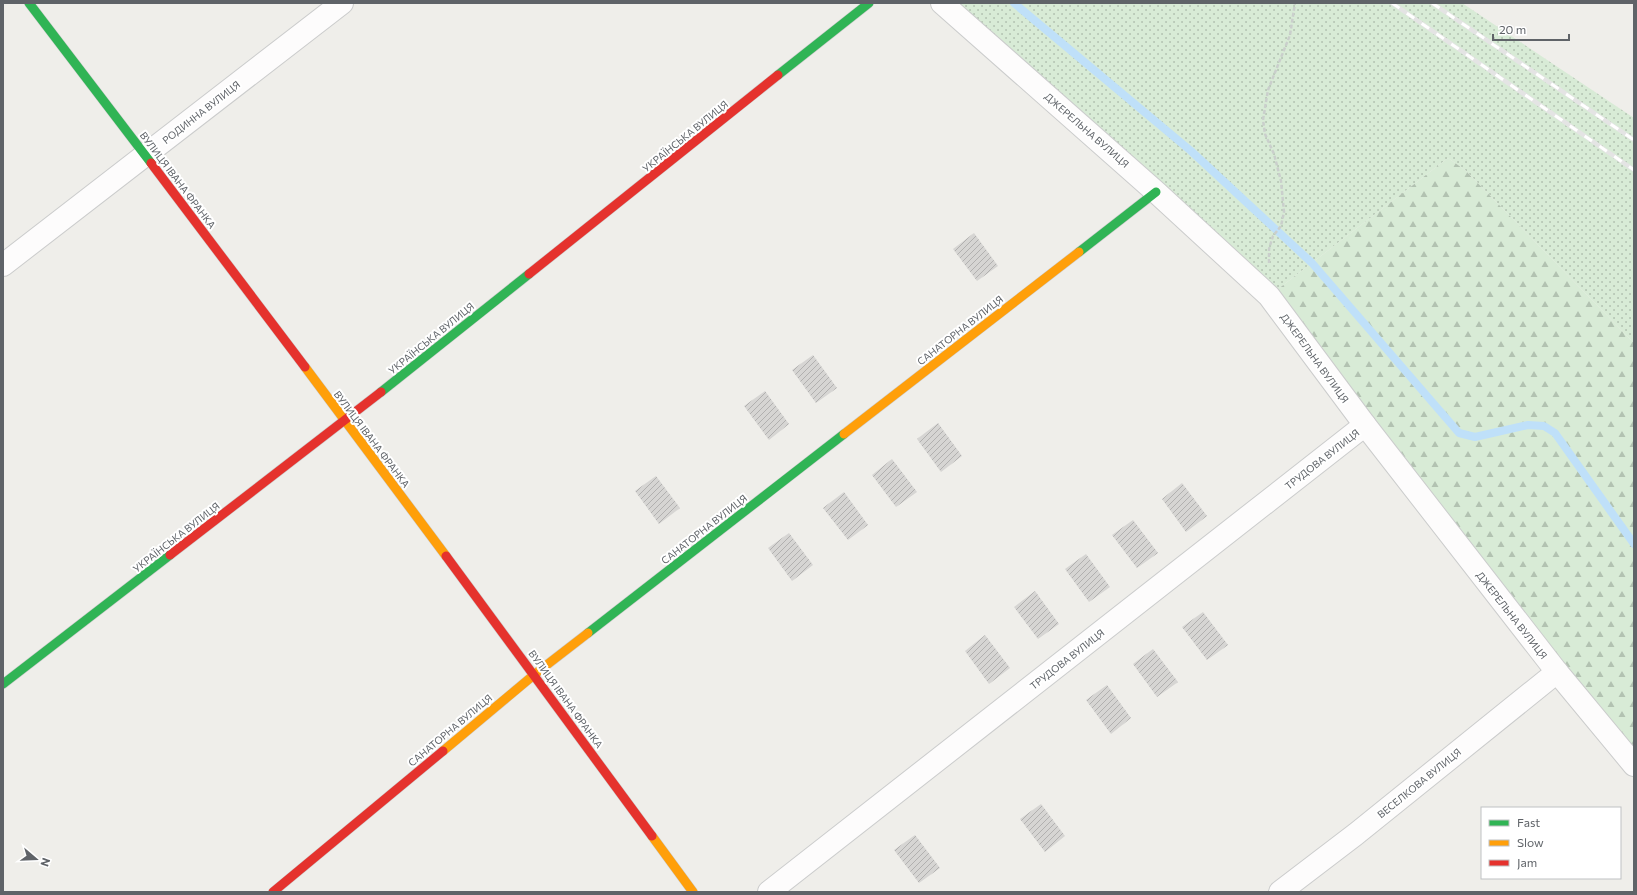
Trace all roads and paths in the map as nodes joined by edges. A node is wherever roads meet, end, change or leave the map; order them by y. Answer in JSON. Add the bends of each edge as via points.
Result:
{"nodes":[{"id":1,"x":29,"y":3,"type":"edge"},
{"id":2,"x":342,"y":3,"type":"edge"},
{"id":3,"x":868,"y":3,"type":"edge"},
{"id":4,"x":942,"y":3,"type":"edge"},
{"id":5,"x":1295,"y":3,"type":"edge"},
{"id":6,"x":146,"y":155,"type":"junction"},
{"id":7,"x":1156,"y":192,"type":"junction"},
{"id":8,"x":1273,"y":236,"type":"dead end"},
{"id":9,"x":3,"y":265,"type":"edge"},
{"id":10,"x":345,"y":421,"type":"junction"},
{"id":11,"x":1364,"y":426,"type":"junction"},
{"id":12,"x":1557,"y":672,"type":"junction"},
{"id":13,"x":535,"y":674,"type":"junction"},
{"id":14,"x":3,"y":684,"type":"edge"},
{"id":15,"x":1634,"y":765,"type":"edge"},
{"id":16,"x":273,"y":892,"type":"edge"},
{"id":17,"x":693,"y":892,"type":"edge"},
{"id":18,"x":769,"y":892,"type":"edge"},
{"id":19,"x":1280,"y":892,"type":"edge"}],
"edges":[{"from":1,"to":6,"type":"street","name":"ВУЛИЦЯ ІВАНА ФРАНКА"},
{"from":2,"to":6,"type":"street","name":"РОДИННА ВУЛИЦЯ"},
{"from":3,"to":10,"type":"street","name":"УКРАЇНСЬКА ВУЛИЦЯ"},
{"from":4,"to":7,"type":"street","name":"ДЖЕРЕЛЬНА ВУЛИЦЯ"},
{"from":5,"to":8,"type":"path","via":[[1290,35],[1268,90],[1263,120],[1265,134],[1274,154],[1281,181],[1284,212],[1281,226]]},
{"from":6,"to":9,"type":"street","name":"РОДИННА ВУЛИЦЯ"},
{"from":6,"to":10,"type":"street","name":"ВУЛИЦЯ ІВАНА ФРАНКА"},
{"from":7,"to":11,"type":"street","name":"ДЖЕРЕЛЬНА ВУЛИЦЯ","via":[[1269,296]]},
{"from":7,"to":13,"type":"street","name":"САНАТОРНА ВУЛИЦЯ"},
{"from":10,"to":13,"type":"street","name":"ВУЛИЦЯ ІВАНА ФРАНКА"},
{"from":10,"to":14,"type":"street","name":"УКРАЇНСЬКА ВУЛИЦЯ"},
{"from":11,"to":12,"type":"street","name":"ДЖЕРЕЛЬНА ВУЛИЦЯ"},
{"from":11,"to":18,"type":"street","name":"ТРУДОВА ВУЛИЦЯ"},
{"from":12,"to":15,"type":"street","name":"ДЖЕРЕЛЬНА ВУЛИЦЯ"},
{"from":12,"to":19,"type":"street","name":"ВЕСЕЛКОВА ВУЛИЦЯ"},
{"from":13,"to":16,"type":"street","name":"САНАТОРНА ВУЛИЦЯ"},
{"from":13,"to":17,"type":"street","name":"ВУЛИЦЯ ІВАНА ФРАНКА"}]}
